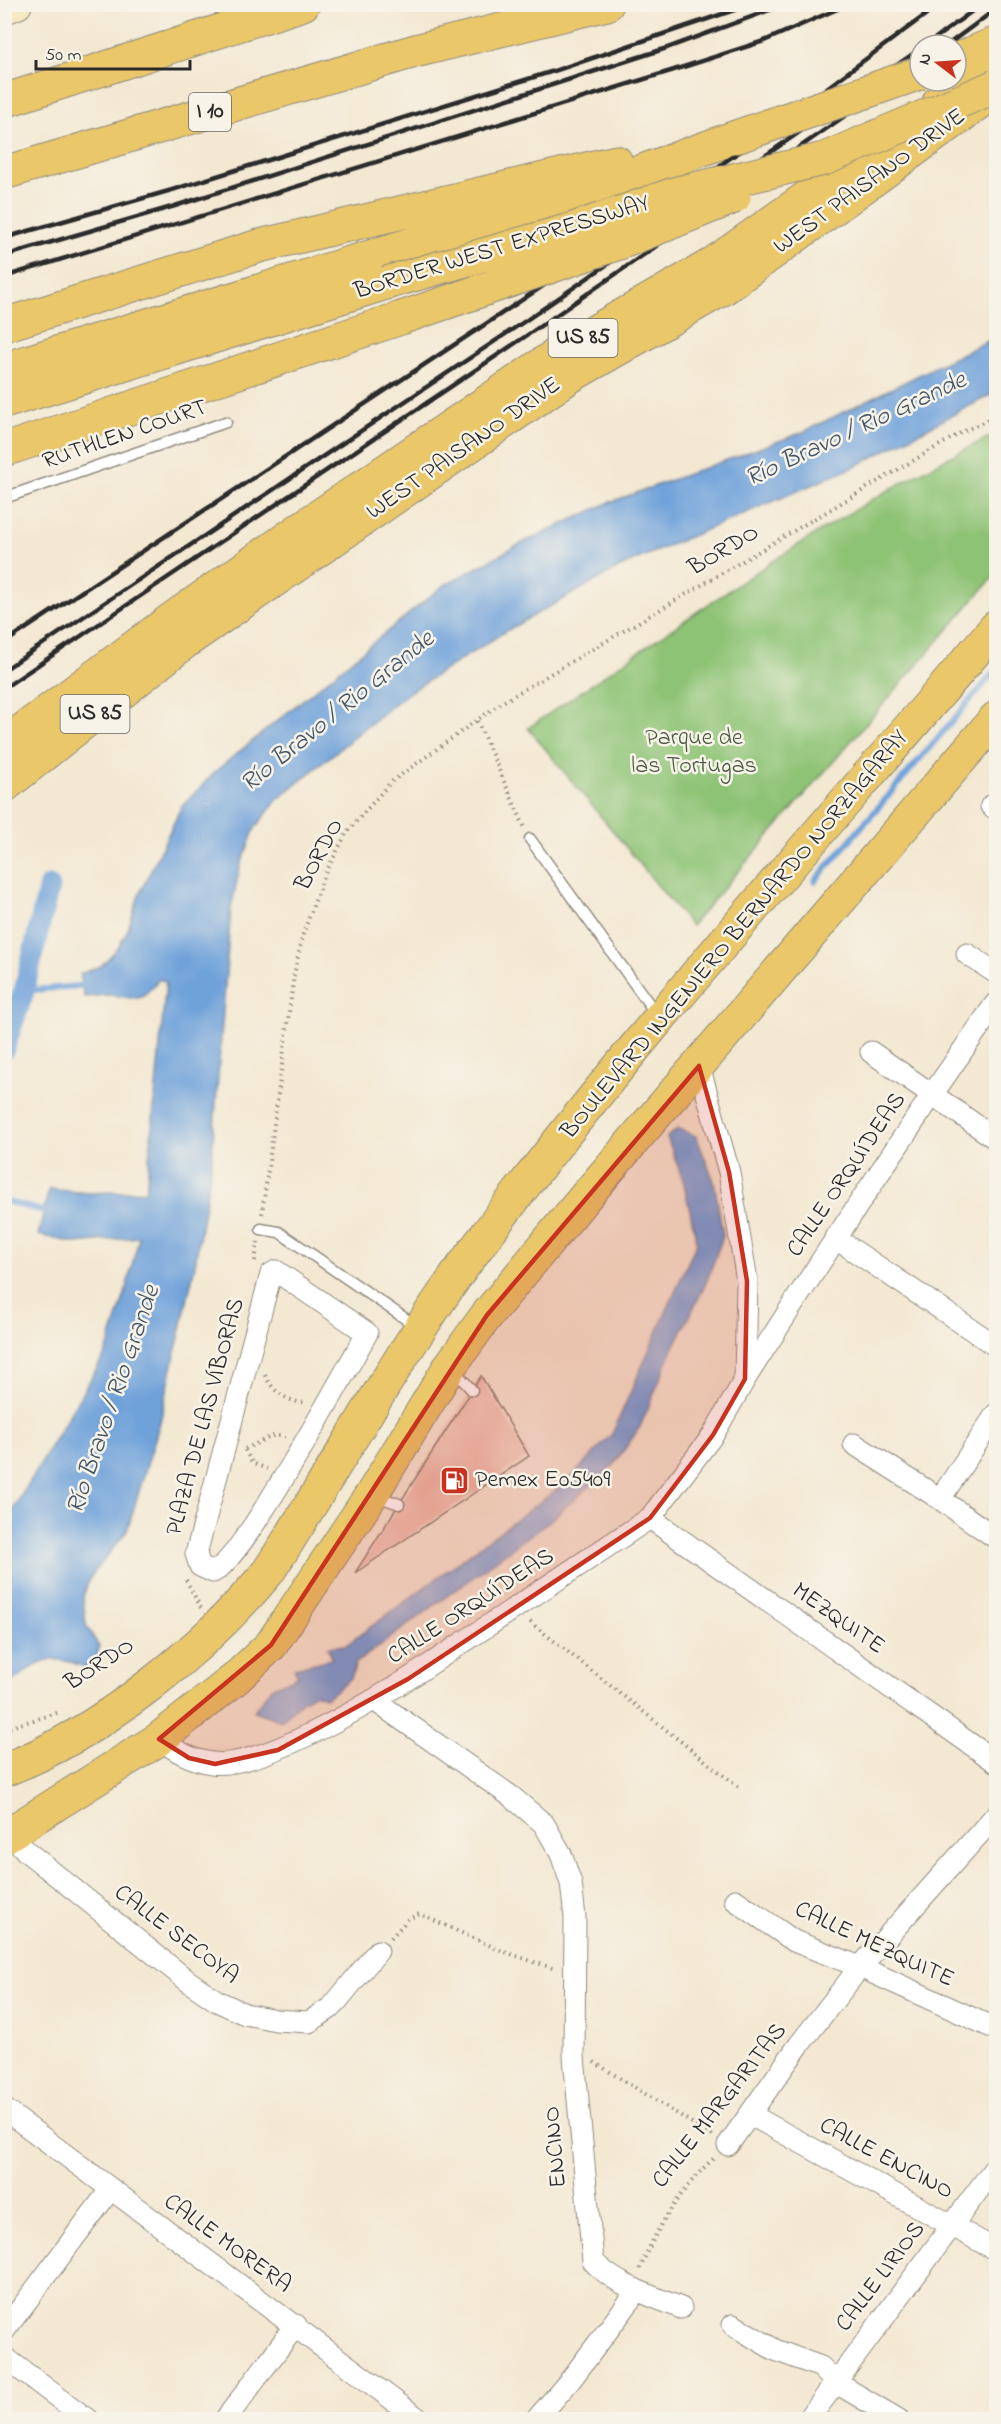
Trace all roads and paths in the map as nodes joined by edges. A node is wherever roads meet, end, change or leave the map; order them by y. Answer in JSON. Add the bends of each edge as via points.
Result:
{"nodes":[{"id":1,"x":17,"y":4,"type":"edge"},
{"id":2,"x":303,"y":4,"type":"edge"},
{"id":3,"x":521,"y":4,"type":"edge"},
{"id":4,"x":607,"y":4,"type":"edge"},
{"id":5,"x":4,"y":9,"type":"edge"},
{"id":6,"x":996,"y":43,"type":"edge"},
{"id":7,"x":415,"y":51,"type":"junction"},
{"id":8,"x":968,"y":55,"type":"edge"},
{"id":9,"x":996,"y":62,"type":"edge"},
{"id":10,"x":100,"y":70,"type":"junction"},
{"id":11,"x":908,"y":78,"type":"edge"},
{"id":12,"x":996,"y":88,"type":"edge"},
{"id":13,"x":4,"y":89,"type":"edge"},
{"id":14,"x":4,"y":101,"type":"edge"},
{"id":15,"x":736,"y":138,"type":"junction"},
{"id":16,"x":824,"y":159,"type":"junction"},
{"id":17,"x":4,"y":172,"type":"edge"},
{"id":18,"x":383,"y":269,"type":"junction"},
{"id":19,"x":4,"y":325,"type":"edge"},
{"id":20,"x":4,"y":369,"type":"edge"},
{"id":21,"x":4,"y":402,"type":"edge"},
{"id":22,"x":996,"y":416,"type":"edge"},
{"id":23,"x":226,"y":422,"type":"dead end"},
{"id":24,"x":4,"y":450,"type":"edge"},
{"id":25,"x":4,"y":498,"type":"edge"},
{"id":26,"x":996,"y":627,"type":"edge"},
{"id":27,"x":178,"y":631,"type":"junction"},
{"id":28,"x":996,"y":718,"type":"edge"},
{"id":29,"x":477,"y":721,"type":"junction"},
{"id":30,"x":4,"y":744,"type":"edge"},
{"id":31,"x":4,"y":786,"type":"edge"},
{"id":32,"x":530,"y":839,"type":"joint"},
{"id":33,"x":967,"y":954,"type":"dead end"},
{"id":34,"x":996,"y":973,"type":"edge"},
{"id":35,"x":996,"y":1003,"type":"edge"},
{"id":36,"x":659,"y":1017,"type":"junction"},
{"id":37,"x":871,"y":1052,"type":"dead end"},
{"id":38,"x":699,"y":1066,"type":"junction"},
{"id":39,"x":931,"y":1095,"type":"junction"},
{"id":40,"x":996,"y":1139,"type":"edge"},
{"id":41,"x":261,"y":1229,"type":"junction"},
{"id":42,"x":835,"y":1238,"type":"junction"},
{"id":43,"x":255,"y":1265,"type":"dead end"},
{"id":44,"x":276,"y":1271,"type":"joint"},
{"id":45,"x":419,"y":1328,"type":"junction"},
{"id":46,"x":996,"y":1346,"type":"edge"},
{"id":47,"x":261,"y":1366,"type":"dead end"},
{"id":48,"x":450,"y":1366,"type":"junction"},
{"id":49,"x":745,"y":1379,"type":"junction"},
{"id":50,"x":472,"y":1390,"type":"dead end"},
{"id":51,"x":315,"y":1403,"type":"dead end"},
{"id":52,"x":996,"y":1414,"type":"edge"},
{"id":53,"x":366,"y":1416,"type":"junction"},
{"id":54,"x":289,"y":1436,"type":"dead end"},
{"id":55,"x":403,"y":1442,"type":"junction"},
{"id":56,"x":854,"y":1444,"type":"dead end"},
{"id":57,"x":239,"y":1457,"type":"dead end"},
{"id":58,"x":940,"y":1498,"type":"junction"},
{"id":59,"x":650,"y":1518,"type":"junction"},
{"id":60,"x":996,"y":1538,"type":"edge"},
{"id":61,"x":184,"y":1571,"type":"dead end"},
{"id":62,"x":516,"y":1610,"type":"junction"},
{"id":63,"x":195,"y":1616,"type":"dead end"},
{"id":64,"x":374,"y":1700,"type":"junction"},
{"id":65,"x":62,"y":1711,"type":"dead end"},
{"id":66,"x":4,"y":1729,"type":"edge"},
{"id":67,"x":159,"y":1739,"type":"junction"},
{"id":68,"x":996,"y":1762,"type":"edge"},
{"id":69,"x":4,"y":1770,"type":"edge"},
{"id":70,"x":741,"y":1789,"type":"dead end"},
{"id":71,"x":995,"y":1822,"type":"edge"},
{"id":72,"x":7,"y":1835,"type":"edge"},
{"id":73,"x":735,"y":1900,"type":"dead end"},
{"id":74,"x":378,"y":1951,"type":"joint"},
{"id":75,"x":860,"y":1967,"type":"junction"},
{"id":76,"x":573,"y":1977,"type":"junction"},
{"id":77,"x":996,"y":2029,"type":"edge"},
{"id":78,"x":574,"y":2057,"type":"junction"},
{"id":79,"x":4,"y":2109,"type":"edge"},
{"id":80,"x":751,"y":2115,"type":"junction"},
{"id":81,"x":728,"y":2145,"type":"junction"},
{"id":82,"x":996,"y":2166,"type":"edge"},
{"id":83,"x":110,"y":2190,"type":"junction"},
{"id":84,"x":953,"y":2224,"type":"junction"},
{"id":85,"x":996,"y":2250,"type":"edge"},
{"id":86,"x":635,"y":2289,"type":"junction"},
{"id":87,"x":681,"y":2308,"type":"dead end"},
{"id":88,"x":296,"y":2325,"type":"junction"},
{"id":89,"x":733,"y":2325,"type":"dead end"},
{"id":90,"x":4,"y":2331,"type":"edge"},
{"id":91,"x":4,"y":2357,"type":"edge"},
{"id":92,"x":835,"y":2382,"type":"junction"},
{"id":93,"x":88,"y":2420,"type":"edge"},
{"id":94,"x":225,"y":2420,"type":"edge"},
{"id":95,"x":420,"y":2420,"type":"edge"},
{"id":96,"x":536,"y":2420,"type":"edge"},
{"id":97,"x":808,"y":2420,"type":"edge"},
{"id":98,"x":899,"y":2420,"type":"edge"}],
"edges":[{"from":1,"to":5,"type":"street"},
{"from":2,"to":10,"type":"main road"},
{"from":3,"to":7,"type":"main road","number":"I 10"},
{"from":4,"to":7,"type":"main road"},
{"from":6,"to":8,"type":"main road"},
{"from":7,"to":17,"type":"main road","number":"I 10"},
{"from":9,"to":27,"type":"main road","name":"WEST PAISANO DRIVE","number":"US 85","via":[[711,265],[566,348]]},
{"from":10,"to":13,"type":"main road"},
{"from":10,"to":14,"type":"main road"},
{"from":11,"to":15,"type":"main road","name":"BORDER WEST EXPRESSWAY","bridge":true},
{"from":12,"to":16,"type":"main road","name":"BORDER WEST EXPRESSWAY","bridge":true},
{"from":12,"to":27,"type":"main road","name":"WEST PAISANO DRIVE","number":"US 85","via":[[724,288],[569,377]]},
{"from":15,"to":18,"type":"main road","name":"BORDER WEST EXPRESSWAY"},
{"from":15,"to":19,"type":"main road","via":[[602,164],[259,246]]},
{"from":16,"to":18,"type":"main road","name":"BORDER WEST EXPRESSWAY","bridge":true,"via":[[677,194],[573,229]]},
{"from":16,"to":24,"type":"main road","bridge":true,"via":[[625,241]]},
{"from":18,"to":20,"type":"main road","name":"BORDER WEST EXPRESSWAY"},
{"from":18,"to":21,"type":"main road","name":"BORDER WEST EXPRESSWAY"},
{"from":22,"to":29,"type":"path","name":"BORDO","via":[[942,444]]},
{"from":23,"to":25,"type":"lane","name":"RUTHLEN COURT"},
{"from":26,"to":36,"type":"main road","name":"BOULEVARD INGENIERO BERNARDO NORZAGARAY"},
{"from":27,"to":30,"type":"main road","name":"WEST PAISANO DRIVE","number":"US 85"},
{"from":27,"to":31,"type":"main road","name":"WEST PAISANO DRIVE","number":"US 85"},
{"from":28,"to":38,"type":"main road"},
{"from":29,"to":32,"type":"path"},
{"from":29,"to":41,"type":"path","name":"BORDO","via":[[391,782],[347,832],[324,876],[303,934],[294,975]]},
{"from":32,"to":36,"type":"lane"},
{"from":33,"to":34,"type":"street"},
{"from":35,"to":39,"type":"street","name":"CALLE ORQUÍDEAS"},
{"from":36,"to":45,"type":"main road","name":"BOULEVARD INGENIERO BERNARDO NORZAGARAY","via":[[480,1244]]},
{"from":37,"to":39,"type":"street"},
{"from":38,"to":48,"type":"main road","via":[[578,1205]]},
{"from":38,"to":49,"type":"street","name":"CALLE ORQUÍDEAS","via":[[729,1172],[747,1281]]},
{"from":39,"to":40,"type":"street"},
{"from":39,"to":42,"type":"street","name":"CALLE ORQUÍDEAS"},
{"from":41,"to":43,"type":"path","name":"BORDO"},
{"from":41,"to":45,"type":"lane","via":[[279,1232]]},
{"from":42,"to":46,"type":"street"},
{"from":42,"to":49,"type":"street","name":"CALLE ORQUÍDEAS"},
{"from":44,"to":44,"type":"street","name":"PLAZA DE LAS VÍBORAS","via":[[271,1274],[196,1554],[200,1566],[213,1572],[226,1562],[256,1522],[367,1334]]},
{"from":45,"to":53,"type":"main road","name":"BOULEVARD INGENIERO BERNARDO NORZAGARAY"},
{"from":47,"to":51,"type":"path","via":[[276,1392],[296,1402]]},
{"from":48,"to":50,"type":"lane"},
{"from":48,"to":55,"type":"main road"},
{"from":49,"to":59,"type":"street","name":"CALLE ORQUÍDEAS","via":[[713,1435]]},
{"from":52,"to":58,"type":"street"},
{"from":53,"to":55,"type":"main road"},
{"from":53,"to":69,"type":"main road","name":"BOULEVARD INGENIERO BERNARDO NORZAGARAY","via":[[268,1572],[238,1608],[198,1645],[108,1715],[69,1740]]},
{"from":54,"to":57,"type":"path","via":[[272,1436],[252,1443]]},
{"from":55,"to":67,"type":"main road","via":[[386,1499],[271,1645]]},
{"from":56,"to":58,"type":"street"},
{"from":58,"to":60,"type":"street"},
{"from":59,"to":62,"type":"street","name":"CALLE ORQUÍDEAS"},
{"from":59,"to":68,"type":"street","name":"MEZQUITE"},
{"from":61,"to":63,"type":"path","via":[[188,1587],[202,1609]]},
{"from":62,"to":64,"type":"street","name":"CALLE ORQUÍDEAS"},
{"from":62,"to":70,"type":"path"},
{"from":64,"to":67,"type":"street","name":"CALLE ORQUÍDEAS","via":[[278,1750],[238,1760],[215,1764],[189,1758]]},
{"from":64,"to":76,"type":"street","name":"ENCINO","via":[[544,1824],[571,1883],[575,1917]]},
{"from":65,"to":66,"type":"path","name":"BORDO"},
{"from":67,"to":72,"type":"main road"},
{"from":71,"to":75,"type":"street","name":"CALLE MARGARITAS"},
{"from":72,"to":74,"type":"street","name":"CALLE SECOYA","via":[[188,1981],[245,2014],[309,2022],[332,2007]]},
{"from":73,"to":75,"type":"street","name":"CALLE MEZQUITE","via":[[794,1941]]},
{"from":74,"to":76,"type":"path","via":[[408,1919],[420,1914]]},
{"from":75,"to":77,"type":"street","name":"CALLE MEZQUITE"},
{"from":75,"to":80,"type":"street","name":"CALLE MARGARITAS"},
{"from":76,"to":78,"type":"street","name":"ENCINO"},
{"from":78,"to":81,"type":"path","via":[[587,2058]]},
{"from":78,"to":86,"type":"street","name":"ENCINO","via":[[593,2261]]},
{"from":79,"to":83,"type":"street","name":"CALLE MORERA"},
{"from":80,"to":81,"type":"street","name":"CALLE MARGARITAS"},
{"from":80,"to":84,"type":"street","name":"CALLE ENCINO"},
{"from":81,"to":86,"type":"path","name":"CALLE MARGARITAS","via":[[691,2179],[640,2268]]},
{"from":82,"to":84,"type":"street","name":"CALLE LIRIOS"},
{"from":83,"to":88,"type":"street","name":"CALLE MORERA"},
{"from":83,"to":90,"type":"street"},
{"from":84,"to":85,"type":"street","name":"CALLE ENCINO"},
{"from":84,"to":92,"type":"street","name":"CALLE LIRIOS"},
{"from":86,"to":87,"type":"street"},
{"from":86,"to":96,"type":"street","via":[[573,2378]]},
{"from":88,"to":94,"type":"street"},
{"from":88,"to":95,"type":"street","name":"CALLE MORERA"},
{"from":89,"to":92,"type":"street","via":[[775,2350],[821,2367]]},
{"from":91,"to":93,"type":"street"},
{"from":92,"to":97,"type":"street","name":"CALLE LIRIOS"},
{"from":92,"to":98,"type":"street"}]}
